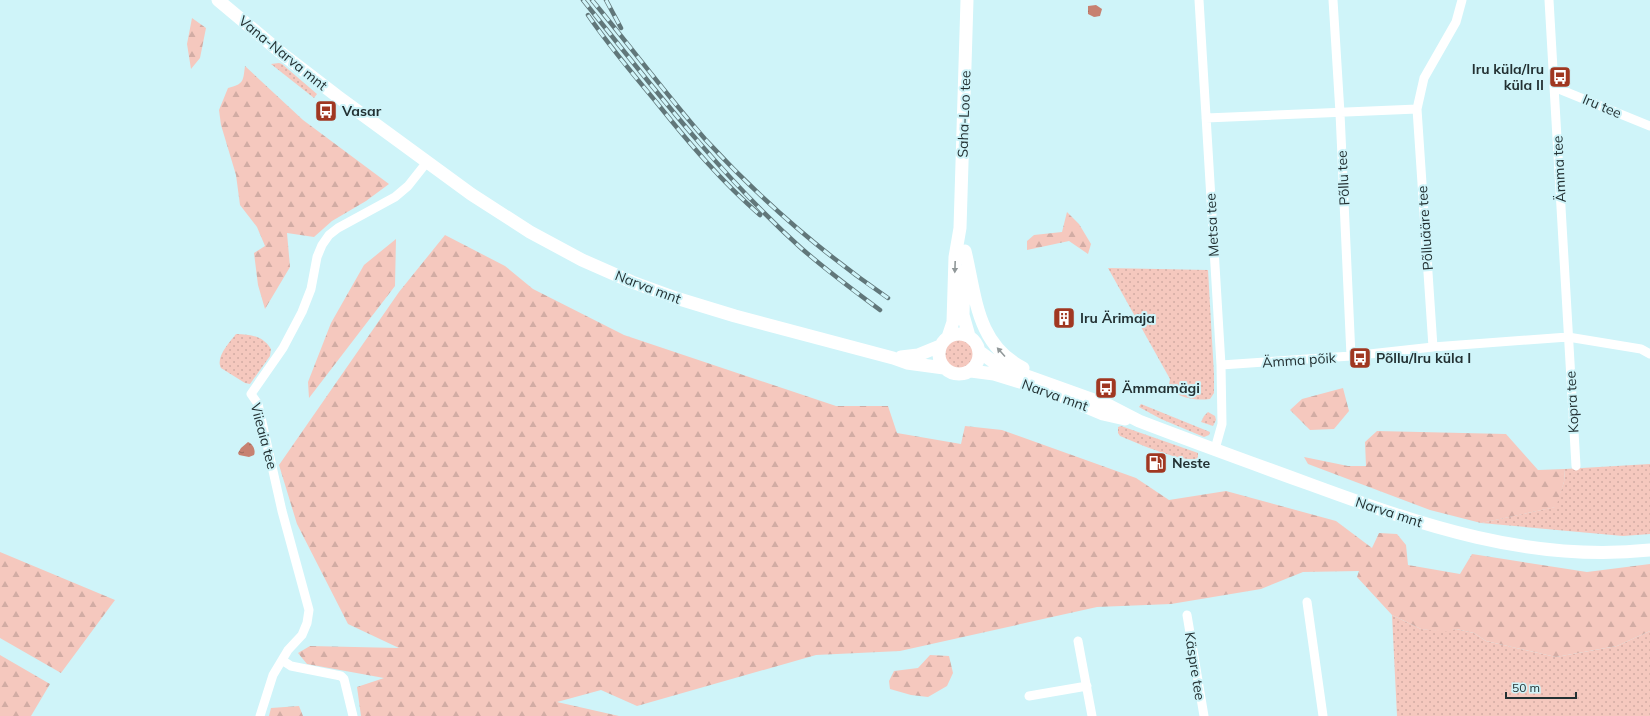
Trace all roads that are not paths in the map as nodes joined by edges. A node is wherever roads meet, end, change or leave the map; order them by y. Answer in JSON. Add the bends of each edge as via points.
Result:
{"nodes":[{"id":1,"x":218,"y":0,"type":"edge"},
{"id":2,"x":967,"y":0,"type":"edge"},
{"id":3,"x":1199,"y":0,"type":"edge"},
{"id":4,"x":1333,"y":0,"type":"edge"},
{"id":5,"x":1462,"y":0,"type":"edge"},
{"id":6,"x":1549,"y":0,"type":"edge"},
{"id":7,"x":1554,"y":87,"type":"junction"},
{"id":8,"x":1417,"y":109,"type":"junction"},
{"id":9,"x":1340,"y":113,"type":"junction"},
{"id":10,"x":1206,"y":118,"type":"junction"},
{"id":11,"x":1650,"y":126,"type":"edge"},
{"id":12,"x":427,"y":162,"type":"junction"},
{"id":13,"x":960,"y":228,"type":"junction"},
{"id":14,"x":965,"y":251,"type":"junction"},
{"id":15,"x":970,"y":336,"type":"junction"},
{"id":16,"x":1568,"y":338,"type":"junction"},
{"id":17,"x":944,"y":341,"type":"junction"},
{"id":18,"x":1433,"y":347,"type":"junction"},
{"id":19,"x":980,"y":352,"type":"junction"},
{"id":20,"x":1650,"y":354,"type":"edge"},
{"id":21,"x":1351,"y":356,"type":"junction"},
{"id":22,"x":893,"y":358,"type":"junction"},
{"id":23,"x":1221,"y":366,"type":"junction"},
{"id":24,"x":944,"y":368,"type":"junction"},
{"id":25,"x":971,"y":371,"type":"junction"},
{"id":26,"x":1071,"y":391,"type":"junction"},
{"id":27,"x":1139,"y":421,"type":"junction"},
{"id":28,"x":1215,"y":450,"type":"junction"},
{"id":29,"x":1576,"y":466,"type":"dead end"},
{"id":30,"x":1650,"y":550,"type":"edge"},
{"id":31,"x":1307,"y":602,"type":"dead end"},
{"id":32,"x":1187,"y":615,"type":"dead end"},
{"id":33,"x":1078,"y":641,"type":"dead end"},
{"id":34,"x":282,"y":660,"type":"junction"},
{"id":35,"x":1087,"y":686,"type":"junction"},
{"id":36,"x":1029,"y":696,"type":"dead end"},
{"id":37,"x":260,"y":716,"type":"edge"},
{"id":38,"x":353,"y":716,"type":"edge"},
{"id":39,"x":1092,"y":716,"type":"edge"},
{"id":40,"x":1204,"y":716,"type":"edge"},
{"id":41,"x":1323,"y":716,"type":"edge"}],
"edges":[{"from":1,"to":12,"type":"main road","name":"Vana-Narva mnt","via":[[297,65]]},
{"from":2,"to":13,"type":"main road","name":"Saha-Loo tee"},
{"from":3,"to":10,"type":"street","name":"Metsa tee"},
{"from":4,"to":9,"type":"street","name":"Põllu tee"},
{"from":5,"to":8,"type":"street","name":"Põlluääre tee","via":[[1456,22],[1424,78]]},
{"from":6,"to":7,"type":"street","name":"Ämma tee"},
{"from":7,"to":11,"type":"street","name":"Iru tee"},
{"from":7,"to":16,"type":"street","name":"Ämma tee"},
{"from":8,"to":9,"type":"street"},
{"from":8,"to":18,"type":"street","name":"Põlluääre tee"},
{"from":9,"to":10,"type":"street"},
{"from":9,"to":21,"type":"street","name":"Põllu tee"},
{"from":10,"to":23,"type":"street","name":"Metsa tee"},
{"from":12,"to":22,"type":"main road","name":"Narva mnt","via":[[530,232],[582,260],[632,282],[735,316]]},
{"from":12,"to":34,"type":"street","name":"Viieaia tee","via":[[408,186],[395,197],[329,235],[317,257],[311,289],[302,312],[283,348],[251,394],[258,404],[282,511],[309,610],[302,634]]},
{"from":13,"to":14,"type":"main road","name":"Saha-Loo tee"},
{"from":13,"to":17,"type":"main road","name":"Saha-Loo tee","one_way":true,"via":[[955,257],[953,322]]},
{"from":14,"to":15,"type":"main road","name":"Saha-Loo tee","via":[[963,316]]},
{"from":26,"to":14,"type":"main road","one_way":true,"via":[[1013,363],[993,342],[980,317]]},
{"from":15,"to":17,"type":"main road","name":"Narva mnt","via":[[959,333]]},
{"from":15,"to":19,"type":"main road","name":"Narva mnt"},
{"from":16,"to":18,"type":"street","name":"Ämma põik"},
{"from":16,"to":20,"type":"street","name":"Ämma põik","via":[[1641,350]]},
{"from":16,"to":29,"type":"street","name":"Kopra tee"},
{"from":17,"to":22,"type":"main road","name":"Narva mnt","via":[[918,355]]},
{"from":17,"to":24,"type":"main road","via":[[939,358]]},
{"from":18,"to":21,"type":"street","name":"Ämma põik"},
{"from":19,"to":25,"type":"main road","via":[[978,362]]},
{"from":19,"to":26,"type":"main road","name":"Narva mnt","via":[[999,366]]},
{"from":21,"to":23,"type":"street","name":"Ämma põik"},
{"from":22,"to":24,"type":"main road","name":"Narva mnt","via":[[907,363]]},
{"from":23,"to":28,"type":"street","name":"Metsa tee","via":[[1222,424]]},
{"from":24,"to":25,"type":"main road","name":"Narva mnt","via":[[955,374]]},
{"from":25,"to":27,"type":"main road","name":"Narva mnt","via":[[994,374],[1050,392],[1104,414]]},
{"from":26,"to":27,"type":"main road","name":"Narva mnt","via":[[1108,405]]},
{"from":27,"to":28,"type":"main road","name":"Narva mnt"},
{"from":28,"to":30,"type":"main road","name":"Narva mnt","via":[[1389,513],[1469,536],[1574,553]]},
{"from":31,"to":41,"type":"street"},
{"from":32,"to":40,"type":"street","name":"Käspre tee"},
{"from":33,"to":35,"type":"street"},
{"from":34,"to":37,"type":"street","name":"Viieaia tee","via":[[273,675]]},
{"from":34,"to":38,"type":"street","via":[[291,666],[340,676],[344,680]]},
{"from":35,"to":36,"type":"street"},
{"from":35,"to":39,"type":"street"}]}
